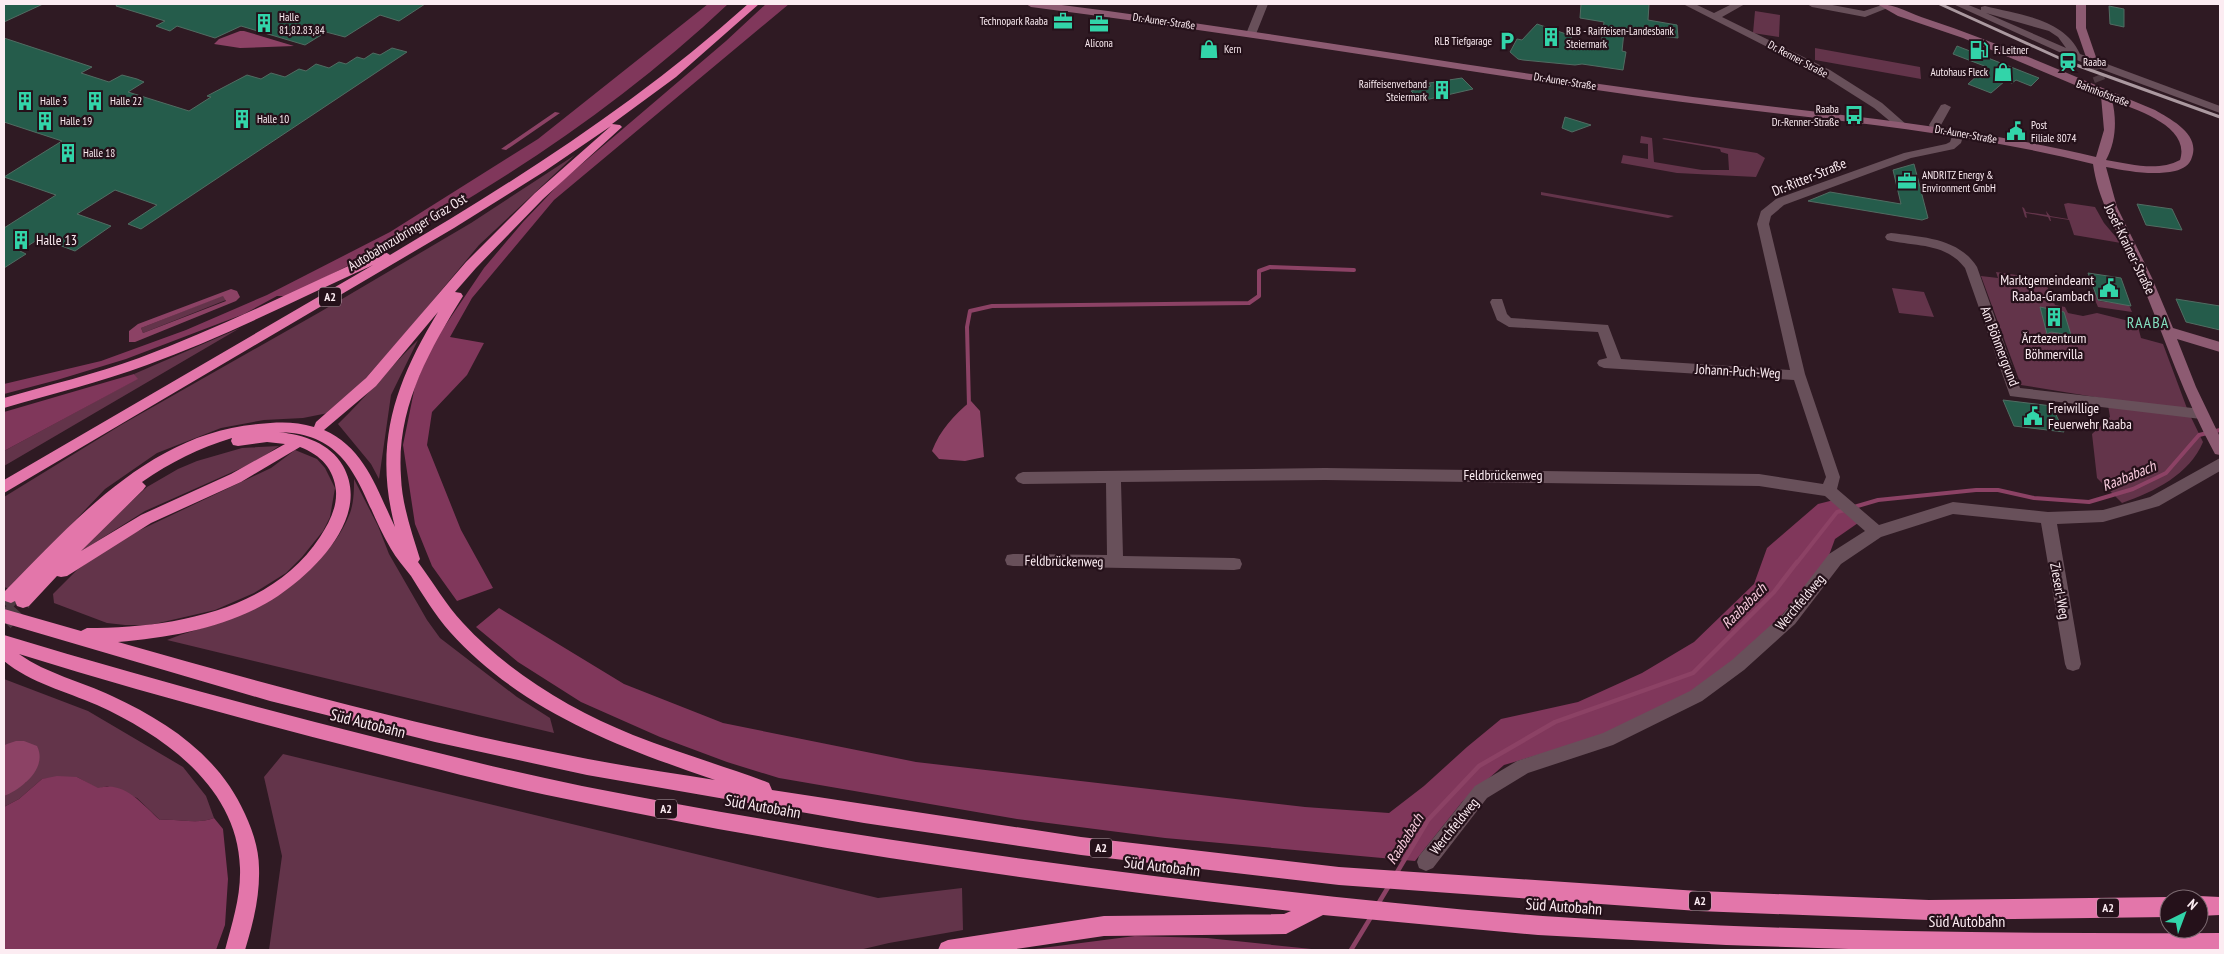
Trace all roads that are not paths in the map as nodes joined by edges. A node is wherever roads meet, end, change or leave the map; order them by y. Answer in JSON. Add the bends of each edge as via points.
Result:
{"nodes":[{"id":1,"x":740,"y":4,"type":"edge"},
{"id":2,"x":754,"y":4,"type":"edge"},
{"id":3,"x":1030,"y":4,"type":"edge"},
{"id":4,"x":1263,"y":4,"type":"edge"},
{"id":5,"x":1688,"y":4,"type":"edge"},
{"id":6,"x":1740,"y":4,"type":"edge"},
{"id":7,"x":1812,"y":4,"type":"edge"},
{"id":8,"x":1958,"y":4,"type":"edge"},
{"id":9,"x":1970,"y":4,"type":"edge"},
{"id":10,"x":2081,"y":4,"type":"edge"},
{"id":11,"x":1884,"y":5,"type":"edge"},
{"id":12,"x":1987,"y":14,"type":"junction"},
{"id":13,"x":1713,"y":16,"type":"junction"},
{"id":14,"x":1251,"y":34,"type":"junction"},
{"id":15,"x":2083,"y":58,"type":"junction"},
{"id":16,"x":674,"y":74,"type":"junction"},
{"id":17,"x":2101,"y":89,"type":"junction"},
{"id":18,"x":1945,"y":107,"type":"dead end"},
{"id":19,"x":2220,"y":110,"type":"edge"},
{"id":20,"x":1901,"y":125,"type":"junction"},
{"id":21,"x":1936,"y":129,"type":"junction"},
{"id":22,"x":1958,"y":133,"type":"junction"},
{"id":23,"x":2099,"y":162,"type":"junction"},
{"id":24,"x":1891,"y":237,"type":"dead end"},
{"id":25,"x":490,"y":248,"type":"junction"},
{"id":26,"x":384,"y":255,"type":"junction"},
{"id":27,"x":1497,"y":302,"type":"dead end"},
{"id":28,"x":2169,"y":332,"type":"junction"},
{"id":29,"x":2220,"y":347,"type":"edge"},
{"id":30,"x":1798,"y":375,"type":"junction"},
{"id":31,"x":4,"y":403,"type":"edge"},
{"id":32,"x":2202,"y":417,"type":"junction"},
{"id":33,"x":321,"y":426,"type":"dead end"},
{"id":34,"x":291,"y":438,"type":"junction"},
{"id":35,"x":328,"y":445,"type":"junction"},
{"id":36,"x":2218,"y":446,"type":"edge"},
{"id":37,"x":2220,"y":464,"type":"edge"},
{"id":38,"x":4,"y":475,"type":"edge"},
{"id":39,"x":1023,"y":478,"type":"dead end"},
{"id":40,"x":1113,"y":478,"type":"junction"},
{"id":41,"x":4,"y":487,"type":"edge"},
{"id":42,"x":1833,"y":494,"type":"junction"},
{"id":43,"x":2048,"y":518,"type":"junction"},
{"id":44,"x":1871,"y":528,"type":"junction"},
{"id":45,"x":1014,"y":560,"type":"dead end"},
{"id":46,"x":1116,"y":561,"type":"junction"},
{"id":47,"x":1234,"y":564,"type":"dead end"},
{"id":48,"x":415,"y":570,"type":"junction"},
{"id":49,"x":37,"y":587,"type":"junction"},
{"id":50,"x":4,"y":616,"type":"edge"},
{"id":51,"x":63,"y":634,"type":"junction"},
{"id":52,"x":4,"y":642,"type":"edge"},
{"id":53,"x":14,"y":654,"type":"edge"},
{"id":54,"x":2073,"y":664,"type":"dead end"},
{"id":55,"x":795,"y":801,"type":"junction"},
{"id":56,"x":1426,"y":862,"type":"dead end"},
{"id":57,"x":1321,"y":905,"type":"junction"},
{"id":58,"x":2159,"y":907,"type":"edge"},
{"id":59,"x":2220,"y":943,"type":"edge"},
{"id":60,"x":235,"y":950,"type":"edge"},
{"id":61,"x":948,"y":950,"type":"edge"}],
"edges":[{"from":1,"to":26,"type":"highway","name":"Autobahnzubringer Graz Ost","number":"A2","via":[[670,66],[583,130],[484,196]]},
{"from":2,"to":16,"type":"highway","name":"Autobahnzubringer Graz Ost","number":"A2"},
{"from":3,"to":14,"type":"main road","name":"Dr.-Auner-Straße"},
{"from":4,"to":14,"type":"street"},
{"from":5,"to":13,"type":"street","name":"Dr. Renner Straße"},
{"from":6,"to":13,"type":"street"},
{"from":7,"to":11,"type":"street","via":[[1865,14]]},
{"from":8,"to":12,"type":"street"},
{"from":9,"to":12,"type":"street"},
{"from":10,"to":15,"type":"main road"},
{"from":11,"to":17,"type":"main road","name":"Bahnhofstraße"},
{"from":12,"to":15,"type":"street"},
{"from":12,"to":15,"type":"street","via":[[2016,16],[2050,29],[2069,42]]},
{"from":13,"to":20,"type":"street","name":"Dr. Renner Straße","via":[[1849,86]]},
{"from":14,"to":20,"type":"main road","name":"Dr.-Auner-Straße","via":[[1644,93]]},
{"from":15,"to":19,"type":"street"},
{"from":16,"to":25,"type":"highway","via":[[539,196]]},
{"from":16,"to":41,"type":"highway","name":"Autobahnzubringer Graz Ost","number":"A2","via":[[585,139],[480,208]]},
{"from":17,"to":23,"type":"main road","name":"Josef-Krainer-Straße","via":[[2109,109],[2110,126]]},
{"from":17,"to":23,"type":"main road","name":"Bahnhofstraße","via":[[2169,123],[2188,145],[2189,154],[2181,166],[2154,170]]},
{"from":18,"to":21,"type":"street"},
{"from":20,"to":21,"type":"main road","name":"Dr.-Auner-Straße"},
{"from":21,"to":22,"type":"main road","name":"Dr.-Auner-Straße"},
{"from":22,"to":23,"type":"main road","name":"Dr.-Auner-Straße","via":[[2044,148]]},
{"from":22,"to":30,"type":"street","name":"Dr.-Ritter-Straße","via":[[1950,147],[1908,155],[1780,202],[1765,214],[1763,224]]},
{"from":23,"to":28,"type":"main road","name":"Josef-Krainer-Straße","via":[[2107,201],[2130,242]]},
{"from":24,"to":32,"type":"street","name":"Am Böhmergrund","via":[[1940,245],[1966,259],[2015,392]]},
{"from":25,"to":33,"type":"highway","via":[[471,265],[371,382]]},
{"from":25,"to":48,"type":"highway","via":[[430,338],[408,386],[396,425],[393,476]]},
{"from":26,"to":31,"type":"highway","via":[[196,340],[107,374]]},
{"from":26,"to":38,"type":"highway","name":"Autobahnzubringer Graz Ost","number":"A2"},
{"from":27,"to":30,"type":"street","name":"Johann-Puch-Weg","via":[[1500,316],[1509,322],[1603,328],[1610,363]]},
{"from":28,"to":29,"type":"main road"},
{"from":28,"to":32,"type":"main road","name":"Josef-Krainer-Straße"},
{"from":30,"to":42,"type":"street","name":"Johann-Puch-Weg","via":[[1833,478]]},
{"from":32,"to":36,"type":"main road","name":"Josef-Krainer-Straße"},
{"from":34,"to":35,"type":"highway"},
{"from":34,"to":49,"type":"highway","via":[[236,478],[146,519]]},
{"from":34,"to":49,"type":"highway","via":[[245,439],[217,446],[160,471],[134,489]]},
{"from":34,"to":49,"type":"highway","via":[[258,428],[231,432],[191,445],[153,465],[102,503],[17,599]]},
{"from":35,"to":48,"type":"highway","via":[[346,451],[358,466],[397,545]]},
{"from":35,"to":51,"type":"highway","via":[[344,482],[340,516],[318,552],[280,585],[227,612],[168,630],[113,636]]},
{"from":37,"to":43,"type":"street","name":"Werchfeldweg","via":[[2154,502],[2103,516]]},
{"from":39,"to":40,"type":"street","name":"Feldbrückenweg"},
{"from":40,"to":42,"type":"street","name":"Feldbrückenweg","via":[[1325,474],[1759,480]]},
{"from":40,"to":46,"type":"street","name":"Feldbrückenweg"},
{"from":42,"to":44,"type":"street"},
{"from":43,"to":44,"type":"street","name":"Werchfeldweg","via":[[1953,508]]},
{"from":43,"to":54,"type":"street","name":"Zieserl-Weg"},
{"from":44,"to":56,"type":"street","name":"Werchfeldweg","via":[[1835,559],[1789,620],[1738,666],[1696,696],[1607,738],[1523,767],[1481,792]]},
{"from":45,"to":46,"type":"street","name":"Feldbrückenweg"},
{"from":46,"to":47,"type":"street","name":"Feldbrückenweg"},
{"from":48,"to":55,"type":"highway","via":[[434,600],[464,635],[520,682],[606,732]]},
{"from":50,"to":51,"type":"highway","name":"Süd Autobahn","number":"A2"},
{"from":51,"to":55,"type":"highway","name":"Süd Autobahn","number":"A2","via":[[204,676],[435,734],[587,767]]},
{"from":52,"to":53,"type":"highway","name":"Süd Autobahn","number":"A2"},
{"from":53,"to":57,"type":"highway","name":"Süd Autobahn","number":"A2","via":[[581,793],[868,846],[1072,876]]},
{"from":53,"to":60,"type":"highway","via":[[26,668],[104,700],[159,729],[187,748],[214,777],[241,822],[249,858],[247,900]]},
{"from":55,"to":58,"type":"highway","name":"Süd Autobahn","number":"A2","via":[[1081,846],[1339,876],[1698,901],[1929,910]]},
{"from":57,"to":59,"type":"highway","name":"Süd Autobahn","number":"A2","via":[[1652,932],[1856,940]]},
{"from":57,"to":61,"type":"highway","via":[[1286,924],[1104,926]]}]}
